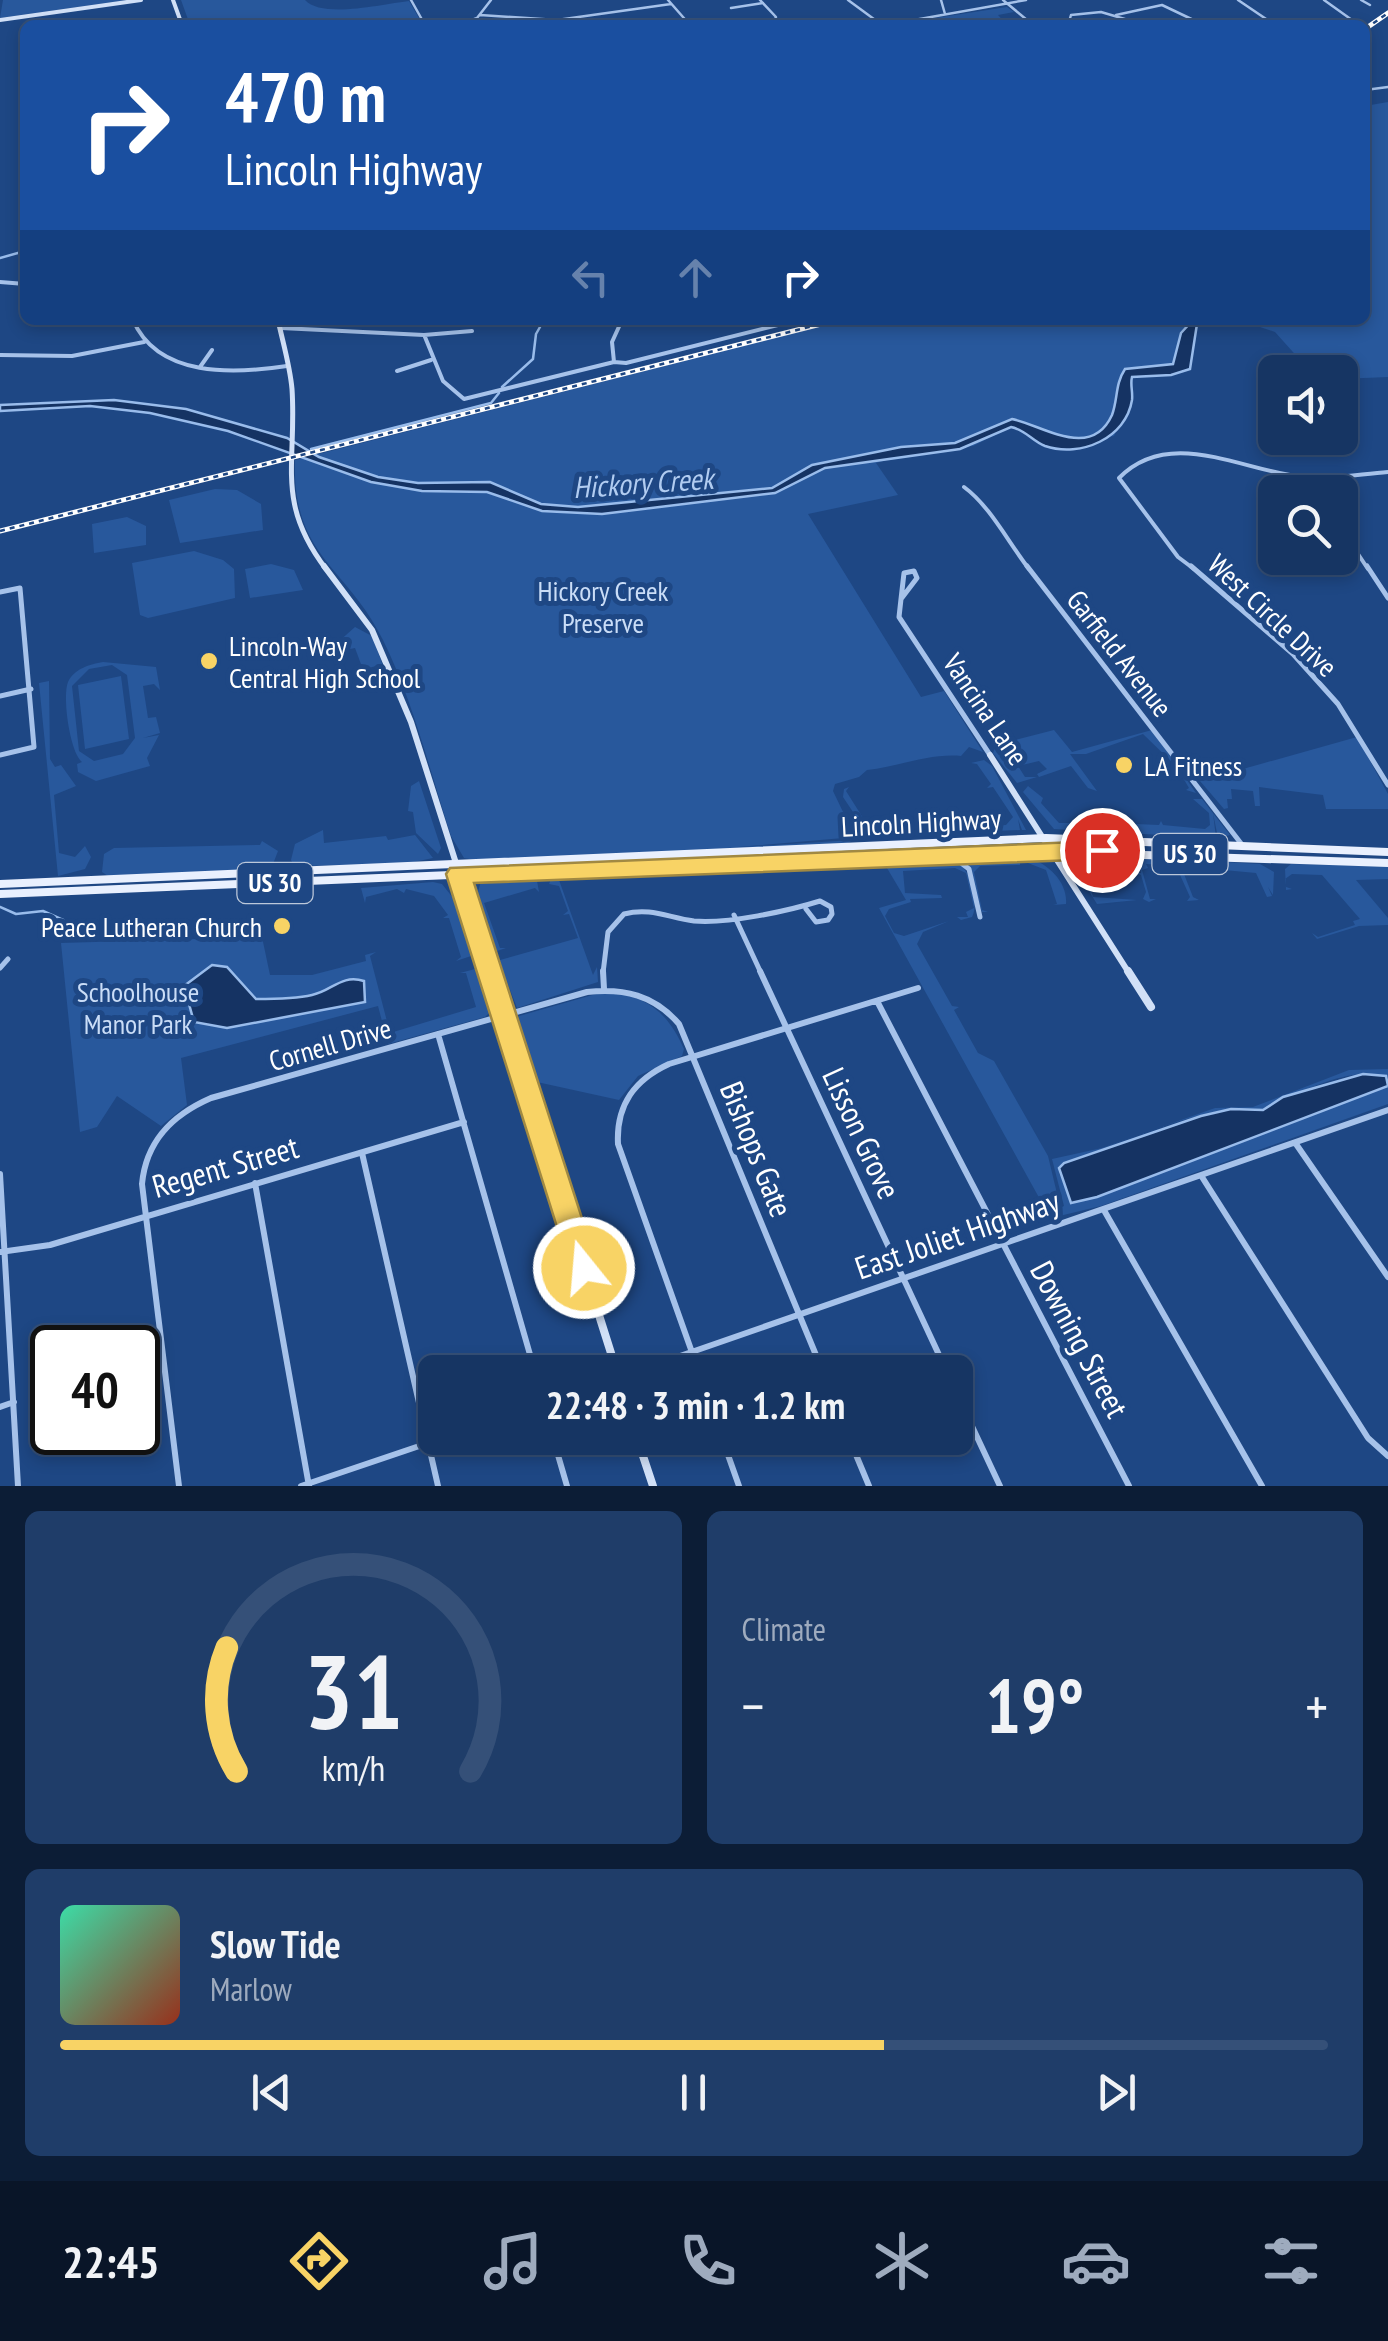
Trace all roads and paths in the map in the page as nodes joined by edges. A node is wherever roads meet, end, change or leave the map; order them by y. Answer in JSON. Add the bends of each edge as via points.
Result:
{"nodes":[{"id":1,"x":141,"y":0,"type":"edge"},
{"id":2,"x":491,"y":0,"type":"edge"},
{"id":3,"x":848,"y":0,"type":"edge"},
{"id":4,"x":941,"y":0,"type":"edge"},
{"id":5,"x":1003,"y":0,"type":"edge"},
{"id":6,"x":1026,"y":0,"type":"edge"},
{"id":7,"x":1238,"y":0,"type":"edge"},
{"id":8,"x":1324,"y":0,"type":"edge"},
{"id":9,"x":1361,"y":0,"type":"edge"},
{"id":10,"x":670,"y":2,"type":"edge"},
{"id":11,"x":762,"y":2,"type":"edge"},
{"id":12,"x":1167,"y":2,"type":"edge"},
{"id":13,"x":1008,"y":4,"type":"junction"},
{"id":14,"x":1370,"y":5,"type":"dead end"},
{"id":15,"x":732,"y":8,"type":"dead end"},
{"id":16,"x":945,"y":14,"type":"junction"},
{"id":17,"x":480,"y":15,"type":"junction"},
{"id":18,"x":1116,"y":15,"type":"junction"},
{"id":19,"x":0,"y":20,"type":"edge"},
{"id":20,"x":470,"y":20,"type":"edge"},
{"id":21,"x":877,"y":20,"type":"edge"},
{"id":22,"x":912,"y":20,"type":"edge"},
{"id":23,"x":1027,"y":20,"type":"edge"},
{"id":24,"x":1068,"y":20,"type":"edge"},
{"id":25,"x":1130,"y":20,"type":"edge"},
{"id":26,"x":1196,"y":20,"type":"edge"},
{"id":27,"x":1268,"y":20,"type":"edge"},
{"id":28,"x":1352,"y":20,"type":"dead end"},
{"id":29,"x":136,"y":325,"type":"edge"},
{"id":30,"x":280,"y":325,"type":"edge"},
{"id":31,"x":325,"y":325,"type":"edge"},
{"id":32,"x":344,"y":325,"type":"edge"},
{"id":33,"x":620,"y":325,"type":"edge"},
{"id":34,"x":778,"y":325,"type":"edge"},
{"id":35,"x":281,"y":328,"type":"junction"},
{"id":36,"x":472,"y":331,"type":"dead end"},
{"id":37,"x":425,"y":337,"type":"junction"},
{"id":38,"x":144,"y":342,"type":"junction"},
{"id":39,"x":212,"y":350,"type":"dead end"},
{"id":40,"x":0,"y":355,"type":"edge"},
{"id":41,"x":430,"y":360,"type":"junction"},
{"id":42,"x":614,"y":362,"type":"junction"},
{"id":43,"x":200,"y":366,"type":"junction"},
{"id":44,"x":287,"y":366,"type":"junction"},
{"id":45,"x":397,"y":371,"type":"dead end"},
{"id":46,"x":1388,"y":472,"type":"edge"},
{"id":47,"x":1289,"y":475,"type":"edge"},
{"id":48,"x":1334,"y":475,"type":"edge"},
{"id":49,"x":964,"y":488,"type":"dead end"},
{"id":50,"x":1358,"y":546,"type":"edge"},
{"id":51,"x":0,"y":592,"type":"edge"},
{"id":52,"x":1388,"y":598,"type":"edge"},
{"id":53,"x":900,"y":600,"type":"junction"},
{"id":54,"x":31,"y":689,"type":"junction"},
{"id":55,"x":0,"y":696,"type":"edge"},
{"id":56,"x":0,"y":756,"type":"edge"},
{"id":57,"x":990,"y":756,"type":"joint"},
{"id":58,"x":1388,"y":766,"type":"edge"},
{"id":59,"x":1379,"y":767,"type":"junction"},
{"id":60,"x":1388,"y":785,"type":"edge"},
{"id":61,"x":1046,"y":838,"type":"junction"},
{"id":62,"x":1243,"y":846,"type":"junction"},
{"id":63,"x":1054,"y":850,"type":"junction"},
{"id":64,"x":1388,"y":852,"type":"edge"},
{"id":65,"x":950,"y":854,"type":"junction"},
{"id":66,"x":1388,"y":862,"type":"edge"},
{"id":67,"x":457,"y":869,"type":"junction"},
{"id":68,"x":0,"y":884,"type":"edge"},
{"id":69,"x":0,"y":894,"type":"edge"},
{"id":70,"x":806,"y":909,"type":"junction"},
{"id":71,"x":734,"y":915,"type":"junction"},
{"id":72,"x":980,"y":917,"type":"dead end"},
{"id":73,"x":8,"y":959,"type":"dead end"},
{"id":74,"x":0,"y":968,"type":"edge"},
{"id":75,"x":918,"y":988,"type":"dead end"},
{"id":76,"x":604,"y":989,"type":"junction"},
{"id":77,"x":877,"y":1001,"type":"junction"},
{"id":78,"x":1151,"y":1007,"type":"dead end"},
{"id":79,"x":504,"y":1016,"type":"junction"},
{"id":80,"x":786,"y":1029,"type":"junction"},
{"id":81,"x":438,"y":1034,"type":"junction"},
{"id":82,"x":693,"y":1057,"type":"junction"},
{"id":83,"x":1388,"y":1111,"type":"edge"},
{"id":84,"x":464,"y":1122,"type":"junction"},
{"id":85,"x":1296,"y":1144,"type":"junction"},
{"id":86,"x":362,"y":1152,"type":"junction"},
{"id":87,"x":0,"y":1174,"type":"edge"},
{"id":88,"x":1202,"y":1177,"type":"junction"},
{"id":89,"x":255,"y":1184,"type":"junction"},
{"id":90,"x":1104,"y":1212,"type":"junction"},
{"id":91,"x":145,"y":1216,"type":"junction"},
{"id":92,"x":1002,"y":1242,"type":"junction"},
{"id":93,"x":3,"y":1252,"type":"edge"},
{"id":94,"x":1388,"y":1277,"type":"edge"},
{"id":95,"x":902,"y":1278,"type":"junction"},
{"id":96,"x":799,"y":1314,"type":"junction"},
{"id":97,"x":692,"y":1352,"type":"junction"},
{"id":98,"x":530,"y":1355,"type":"edge"},
{"id":99,"x":612,"y":1355,"type":"edge"},
{"id":100,"x":683,"y":1355,"type":"edge"},
{"id":101,"x":693,"y":1355,"type":"edge"},
{"id":102,"x":816,"y":1355,"type":"edge"},
{"id":103,"x":939,"y":1355,"type":"edge"},
{"id":104,"x":418,"y":1398,"type":"edge"},
{"id":105,"x":14,"y":1402,"type":"junction"},
{"id":106,"x":0,"y":1407,"type":"edge"},
{"id":107,"x":973,"y":1428,"type":"edge"},
{"id":108,"x":418,"y":1446,"type":"edge"},
{"id":109,"x":431,"y":1455,"type":"edge"},
{"id":110,"x":558,"y":1455,"type":"edge"},
{"id":111,"x":643,"y":1455,"type":"edge"},
{"id":112,"x":728,"y":1455,"type":"edge"},
{"id":113,"x":857,"y":1455,"type":"edge"},
{"id":114,"x":1388,"y":1456,"type":"edge"},
{"id":115,"x":306,"y":1485,"type":"edge"},
{"id":116,"x":18,"y":1486,"type":"edge"},
{"id":117,"x":179,"y":1486,"type":"edge"},
{"id":118,"x":438,"y":1486,"type":"edge"},
{"id":119,"x":567,"y":1486,"type":"edge"},
{"id":120,"x":653,"y":1486,"type":"edge"},
{"id":121,"x":739,"y":1486,"type":"edge"},
{"id":122,"x":869,"y":1486,"type":"edge"},
{"id":123,"x":1000,"y":1486,"type":"edge"},
{"id":124,"x":1130,"y":1486,"type":"edge"},
{"id":125,"x":1262,"y":1486,"type":"edge"}],
"edges":[{"from":1,"to":19,"type":"street"},
{"from":2,"to":17,"type":"street"},
{"from":3,"to":21,"type":"street"},
{"from":4,"to":16,"type":"street"},
{"from":5,"to":13,"type":"street"},
{"from":6,"to":13,"type":"street"},
{"from":7,"to":27,"type":"street"},
{"from":8,"to":28,"type":"street"},
{"from":9,"to":14,"type":"street"},
{"from":10,"to":17,"type":"street","via":[[557,20]]},
{"from":11,"to":15,"type":"street"},
{"from":12,"to":18,"type":"street"},
{"from":12,"to":26,"type":"street"},
{"from":13,"to":16,"type":"street"},
{"from":13,"to":23,"type":"street"},
{"from":16,"to":22,"type":"street"},
{"from":17,"to":20,"type":"street"},
{"from":18,"to":24,"type":"street","via":[[1078,13]]},
{"from":18,"to":25,"type":"street"},
{"from":29,"to":38,"type":"street"},
{"from":30,"to":35,"type":"street"},
{"from":31,"to":35,"type":"street"},
{"from":32,"to":37,"type":"street"},
{"from":33,"to":42,"type":"street","via":[[612,342]]},
{"from":34,"to":42,"type":"street"},
{"from":35,"to":44,"type":"street"},
{"from":36,"to":37,"type":"street"},
{"from":37,"to":41,"type":"street"},
{"from":38,"to":40,"type":"street","via":[[72,356]]},
{"from":38,"to":43,"type":"street"},
{"from":39,"to":43,"type":"street"},
{"from":41,"to":42,"type":"street","via":[[452,394],[464,399]]},
{"from":41,"to":45,"type":"street"},
{"from":43,"to":44,"type":"street"},
{"from":44,"to":67,"type":"street","via":[[296,521],[385,653]]},
{"from":46,"to":48,"type":"street"},
{"from":47,"to":59,"type":"street","name":"West Circle Drive","via":[[1182,452],[1132,466],[1121,472],[1120,483],[1178,557],[1225,592],[1318,682]]},
{"from":49,"to":62,"type":"street","name":"Garfield Avenue","via":[[983,501],[987,515]]},
{"from":50,"to":52,"type":"street","via":[[1374,584]]},
{"from":51,"to":54,"type":"street","via":[[20,588]]},
{"from":53,"to":53,"type":"street","name":"Vancina Lane","via":[[918,578],[914,571],[904,572]]},
{"from":53,"to":57,"type":"street","name":"Vancina Lane","via":[[902,624]]},
{"from":54,"to":55,"type":"street"},
{"from":54,"to":56,"type":"street","via":[[34,748]]},
{"from":57,"to":61,"type":"street","name":"Vancina Lane"},
{"from":58,"to":59,"type":"street"},
{"from":59,"to":60,"type":"street","name":"West Circle Drive"},
{"from":61,"to":62,"type":"main road","name":"Lincoln Highway","number":"US 30"},
{"from":61,"to":63,"type":"street","name":"Vancina Lane"},
{"from":61,"to":67,"type":"main road","name":"Lincoln Highway","number":"US 30"},
{"from":62,"to":64,"type":"main road","name":"Lincoln Highway","number":"US 30"},
{"from":63,"to":65,"type":"main road","name":"Lincoln Highway","number":"US 30"},
{"from":63,"to":66,"type":"main road","name":"Lincoln Highway","number":"US 30"},
{"from":63,"to":78,"type":"street","name":"Vancina Lane"},
{"from":65,"to":67,"type":"main road","name":"Lincoln Highway","number":"US 30"},
{"from":65,"to":72,"type":"street","via":[[970,869]]},
{"from":67,"to":68,"type":"main road","number":"US 30"},
{"from":67,"to":69,"type":"main road","number":"US 30"},
{"from":67,"to":79,"type":"street"},
{"from":70,"to":70,"type":"street","via":[[816,922],[832,914],[820,901]]},
{"from":70,"to":71,"type":"street"},
{"from":71,"to":76,"type":"street","via":[[702,922],[644,910],[618,919],[604,937]]},
{"from":71,"to":80,"type":"street","name":"Lisson Grove"},
{"from":73,"to":74,"type":"street"},
{"from":75,"to":77,"type":"street"},
{"from":76,"to":79,"type":"street","name":"Cornell Drive"},
{"from":76,"to":82,"type":"street","name":"Bishops Gate","via":[[668,1009]]},
{"from":77,"to":80,"type":"street"},
{"from":77,"to":92,"type":"street","name":"Downing Street"},
{"from":79,"to":81,"type":"street","name":"Cornell Drive"},
{"from":79,"to":99,"type":"street"},
{"from":80,"to":82,"type":"street"},
{"from":80,"to":95,"type":"street","name":"Lisson Grove"},
{"from":81,"to":84,"type":"street"},
{"from":81,"to":91,"type":"street","name":"Cornell Drive","via":[[188,1109],[162,1131],[146,1159]]},
{"from":82,"to":96,"type":"street","name":"Bishops Gate"},
{"from":82,"to":97,"type":"street","via":[[661,1067],[634,1087],[617,1134]]},
{"from":83,"to":85,"type":"street","name":"East Joliet Highway"},
{"from":84,"to":86,"type":"street","name":"Regent Street"},
{"from":84,"to":98,"type":"street"},
{"from":85,"to":88,"type":"street","name":"East Joliet Highway"},
{"from":85,"to":94,"type":"street"},
{"from":86,"to":89,"type":"street","name":"Regent Street"},
{"from":86,"to":104,"type":"street"},
{"from":87,"to":93,"type":"street"},
{"from":88,"to":90,"type":"street","name":"East Joliet Highway"},
{"from":88,"to":114,"type":"street","via":[[1368,1438]]},
{"from":89,"to":91,"type":"street","name":"Regent Street"},
{"from":89,"to":115,"type":"street"},
{"from":90,"to":92,"type":"street","name":"East Joliet Highway"},
{"from":90,"to":125,"type":"street"},
{"from":91,"to":93,"type":"street","name":"Regent Street"},
{"from":91,"to":117,"type":"street","name":"Cornell Drive"},
{"from":92,"to":95,"type":"street","name":"East Joliet Highway"},
{"from":92,"to":124,"type":"street","name":"Downing Street"},
{"from":93,"to":105,"type":"street"},
{"from":95,"to":96,"type":"street","name":"East Joliet Highway"},
{"from":95,"to":103,"type":"street","name":"Lisson Grove"},
{"from":96,"to":97,"type":"street","name":"East Joliet Highway"},
{"from":96,"to":102,"type":"street","name":"Bishops Gate"},
{"from":97,"to":100,"type":"street","name":"East Joliet Highway"},
{"from":97,"to":101,"type":"street"},
{"from":105,"to":106,"type":"street"},
{"from":105,"to":116,"type":"street"},
{"from":107,"to":123,"type":"street"},
{"from":108,"to":115,"type":"street"},
{"from":109,"to":118,"type":"street"},
{"from":110,"to":119,"type":"street"},
{"from":111,"to":120,"type":"street"},
{"from":112,"to":121,"type":"street"},
{"from":113,"to":122,"type":"street"}]}
